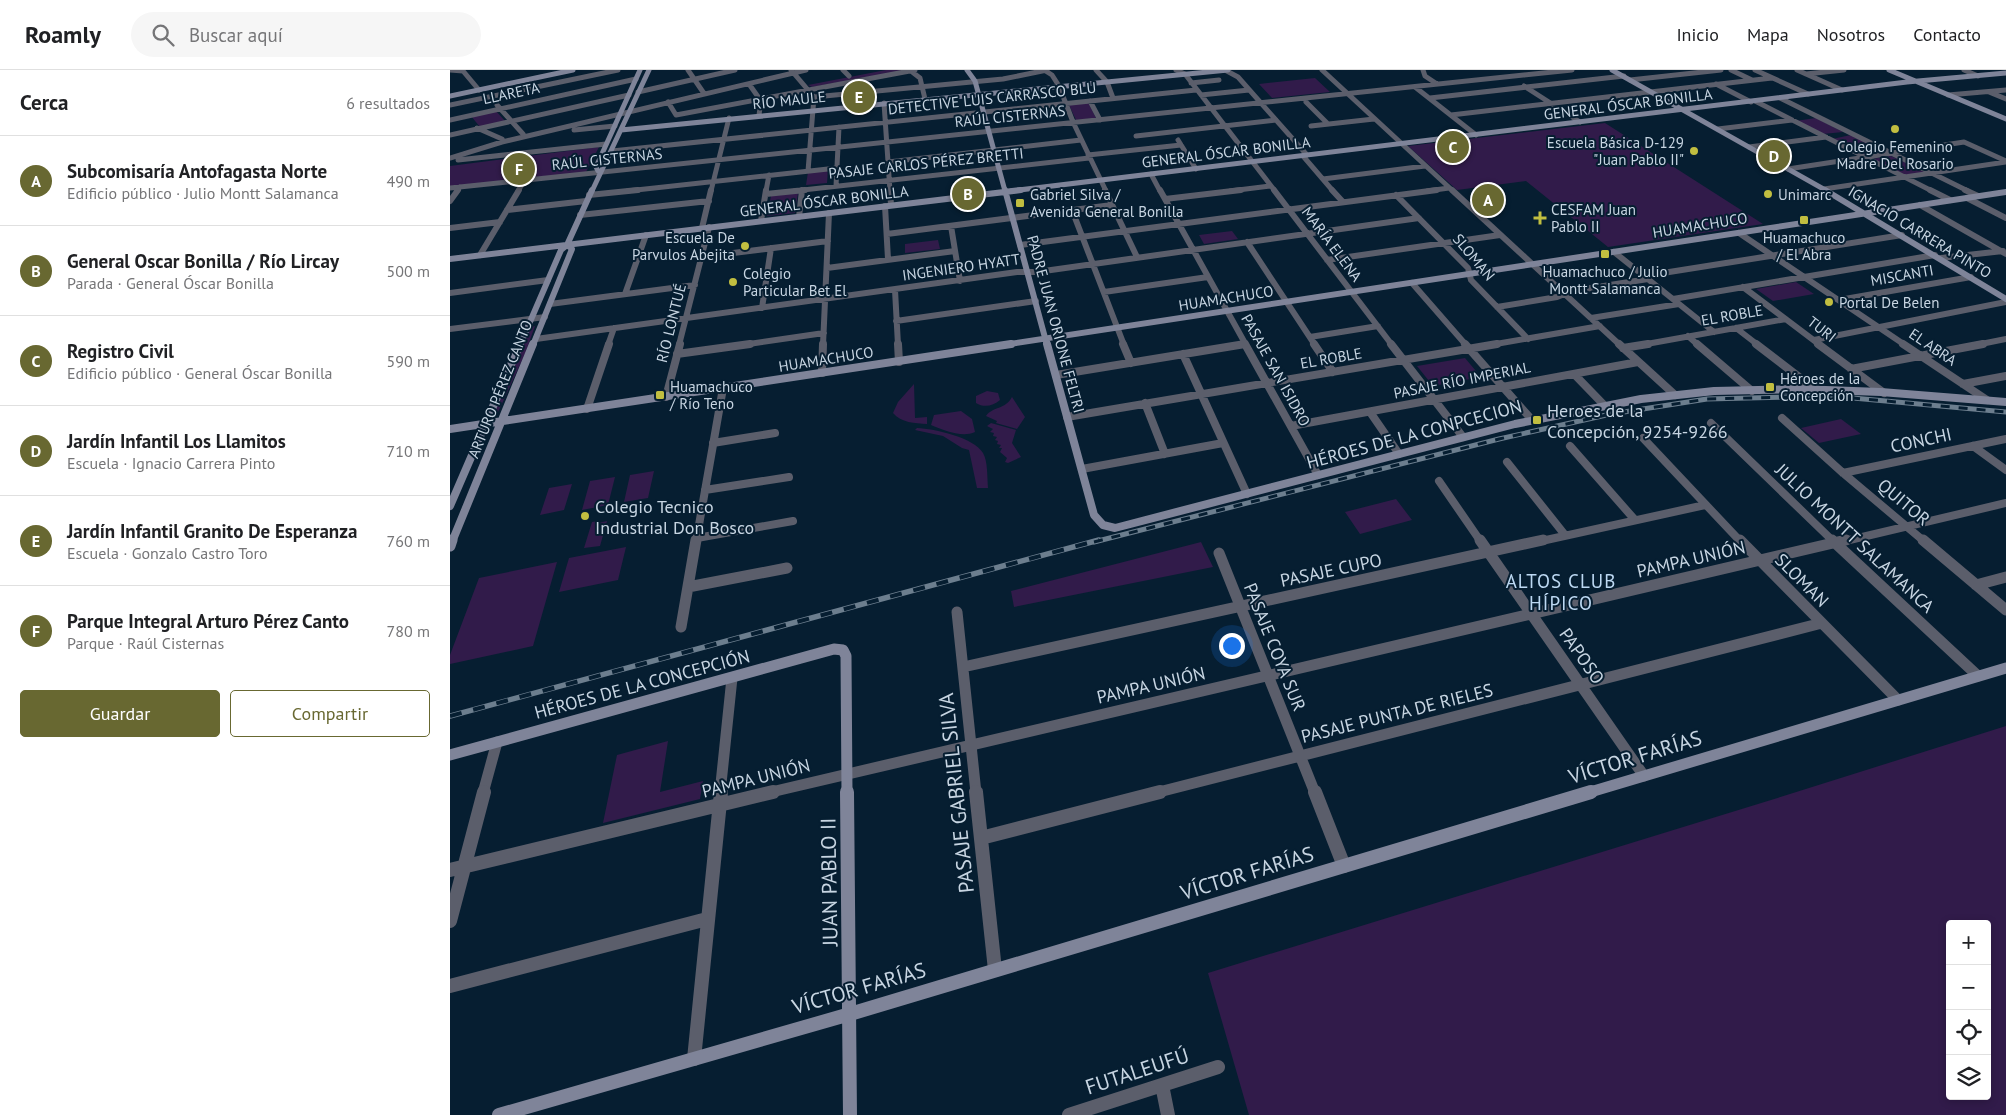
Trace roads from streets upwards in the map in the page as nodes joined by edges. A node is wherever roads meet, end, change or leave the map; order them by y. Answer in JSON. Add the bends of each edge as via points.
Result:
{"nodes":[{"id":1,"x":450,"y":70,"type":"edge"},
{"id":2,"x":548,"y":70,"type":"edge"},
{"id":3,"x":573,"y":70,"type":"edge"},
{"id":4,"x":618,"y":70,"type":"edge"},
{"id":5,"x":640,"y":70,"type":"edge"},
{"id":6,"x":649,"y":70,"type":"edge"},
{"id":7,"x":688,"y":70,"type":"edge"},
{"id":8,"x":737,"y":70,"type":"edge"},
{"id":9,"x":806,"y":70,"type":"edge"},
{"id":10,"x":843,"y":70,"type":"edge"},
{"id":11,"x":913,"y":70,"type":"edge"},
{"id":12,"x":967,"y":70,"type":"edge"},
{"id":13,"x":1045,"y":70,"type":"edge"},
{"id":14,"x":1096,"y":70,"type":"edge"},
{"id":15,"x":1176,"y":70,"type":"edge"},
{"id":16,"x":1227,"y":70,"type":"edge"},
{"id":17,"x":1322,"y":70,"type":"edge"},
{"id":18,"x":1423,"y":70,"type":"edge"},
{"id":19,"x":1501,"y":70,"type":"edge"},
{"id":20,"x":1572,"y":70,"type":"edge"},
{"id":21,"x":1612,"y":70,"type":"edge"},
{"id":22,"x":1689,"y":70,"type":"edge"},
{"id":23,"x":1720,"y":70,"type":"edge"},
{"id":24,"x":1731,"y":70,"type":"edge"},
{"id":25,"x":1755,"y":70,"type":"edge"},
{"id":26,"x":1797,"y":70,"type":"edge"},
{"id":27,"x":1844,"y":70,"type":"edge"},
{"id":28,"x":1889,"y":70,"type":"edge"},
{"id":29,"x":1964,"y":70,"type":"edge"},
{"id":30,"x":793,"y":71,"type":"edge"},
{"id":31,"x":467,"y":72,"type":"edge"},
{"id":32,"x":1694,"y":73,"type":"junction"},
{"id":33,"x":2006,"y":73,"type":"edge"},
{"id":34,"x":552,"y":74,"type":"junction"},
{"id":35,"x":857,"y":74,"type":"dead end"},
{"id":36,"x":1185,"y":74,"type":"junction"},
{"id":37,"x":1805,"y":74,"type":"junction"},
{"id":38,"x":450,"y":75,"type":"edge"},
{"id":39,"x":849,"y":76,"type":"junction"},
{"id":40,"x":1510,"y":76,"type":"junction"},
{"id":41,"x":1624,"y":76,"type":"junction"},
{"id":42,"x":1978,"y":76,"type":"junction"},
{"id":43,"x":1702,"y":77,"type":"dead end"},
{"id":44,"x":840,"y":78,"type":"dead end"},
{"id":45,"x":1772,"y":78,"type":"junction"},
{"id":46,"x":636,"y":79,"type":"junction"},
{"id":47,"x":695,"y":79,"type":"junction"},
{"id":48,"x":1218,"y":80,"type":"dead end"},
{"id":49,"x":1630,"y":80,"type":"junction"},
{"id":50,"x":1753,"y":80,"type":"junction"},
{"id":51,"x":975,"y":81,"type":"junction"},
{"id":52,"x":1710,"y":81,"type":"dead end"},
{"id":53,"x":1915,"y":81,"type":"junction"},
{"id":54,"x":853,"y":82,"type":"junction"},
{"id":55,"x":1106,"y":82,"type":"junction"},
{"id":56,"x":748,"y":83,"type":"junction"},
{"id":57,"x":812,"y":83,"type":"dead end"},
{"id":58,"x":1191,"y":83,"type":"junction"},
{"id":59,"x":803,"y":84,"type":"junction"},
{"id":60,"x":1437,"y":84,"type":"junction"},
{"id":61,"x":1717,"y":84,"type":"junction"},
{"id":62,"x":922,"y":86,"type":"junction"},
{"id":63,"x":1059,"y":86,"type":"junction"},
{"id":64,"x":1415,"y":87,"type":"junction"},
{"id":65,"x":1527,"y":87,"type":"junction"},
{"id":66,"x":479,"y":90,"type":"junction"},
{"id":67,"x":808,"y":90,"type":"junction"},
{"id":68,"x":1196,"y":90,"type":"junction"},
{"id":69,"x":1250,"y":90,"type":"junction"},
{"id":70,"x":1842,"y":90,"type":"junction"},
{"id":71,"x":2006,"y":90,"type":"edge"},
{"id":72,"x":638,"y":92,"type":"junction"},
{"id":73,"x":863,"y":92,"type":"junction"},
{"id":74,"x":1651,"y":92,"type":"junction"},
{"id":75,"x":1988,"y":92,"type":"junction"},
{"id":76,"x":704,"y":93,"type":"junction"},
{"id":77,"x":629,"y":94,"type":"junction"},
{"id":78,"x":979,"y":94,"type":"junction"},
{"id":79,"x":1346,"y":94,"type":"junction"},
{"id":80,"x":1808,"y":94,"type":"junction"},
{"id":81,"x":1948,"y":95,"type":"junction"},
{"id":82,"x":450,"y":96,"type":"edge"},
{"id":83,"x":1201,"y":96,"type":"junction"},
{"id":84,"x":490,"y":97,"type":"junction"},
{"id":85,"x":814,"y":97,"type":"junction"},
{"id":86,"x":1113,"y":98,"type":"junction"},
{"id":87,"x":1430,"y":98,"type":"junction"},
{"id":88,"x":1780,"y":98,"type":"junction"},
{"id":89,"x":761,"y":99,"type":"junction"},
{"id":90,"x":925,"y":99,"type":"junction"},
{"id":91,"x":2006,"y":99,"type":"edge"},
{"id":92,"x":1090,"y":101,"type":"junction"},
{"id":93,"x":1753,"y":101,"type":"junction"},
{"id":94,"x":668,"y":102,"type":"junction"},
{"id":95,"x":1306,"y":102,"type":"dead end"},
{"id":96,"x":884,"y":103,"type":"junction"},
{"id":97,"x":1064,"y":103,"type":"junction"},
{"id":98,"x":1260,"y":103,"type":"junction"},
{"id":99,"x":458,"y":104,"type":"junction"},
{"id":100,"x":1551,"y":104,"type":"junction"},
{"id":101,"x":450,"y":105,"type":"edge"},
{"id":102,"x":865,"y":105,"type":"junction"},
{"id":103,"x":713,"y":108,"type":"junction"},
{"id":104,"x":1210,"y":108,"type":"junction"},
{"id":105,"x":500,"y":109,"type":"junction"},
{"id":106,"x":630,"y":110,"type":"junction"},
{"id":107,"x":814,"y":110,"type":"junction"},
{"id":108,"x":1683,"y":110,"type":"junction"},
{"id":109,"x":621,"y":112,"type":"junction"},
{"id":110,"x":984,"y":112,"type":"junction"},
{"id":111,"x":759,"y":115,"type":"junction"},
{"id":112,"x":1451,"y":115,"type":"junction"},
{"id":113,"x":467,"y":116,"type":"junction"},
{"id":114,"x":1126,"y":117,"type":"junction"},
{"id":115,"x":1818,"y":117,"type":"junction"},
{"id":116,"x":729,"y":118,"type":"junction"},
{"id":117,"x":1809,"y":118,"type":"dead end"},
{"id":118,"x":1374,"y":119,"type":"junction"},
{"id":119,"x":1801,"y":119,"type":"dead end"},
{"id":120,"x":2006,"y":119,"type":"edge"},
{"id":121,"x":450,"y":120,"type":"edge"},
{"id":122,"x":710,"y":120,"type":"junction"},
{"id":123,"x":1100,"y":120,"type":"junction"},
{"id":124,"x":1276,"y":120,"type":"junction"},
{"id":125,"x":1792,"y":120,"type":"junction"},
{"id":126,"x":512,"y":121,"type":"junction"},
{"id":127,"x":885,"y":122,"type":"junction"},
{"id":128,"x":1073,"y":122,"type":"junction"},
{"id":129,"x":1580,"y":122,"type":"junction"},
{"id":130,"x":1129,"y":123,"type":"dead end"},
{"id":131,"x":1328,"y":124,"type":"junction"},
{"id":132,"x":615,"y":126,"type":"junction"},
{"id":133,"x":1225,"y":126,"type":"junction"},
{"id":134,"x":1311,"y":126,"type":"dead end"},
{"id":135,"x":839,"y":127,"type":"junction"},
{"id":136,"x":478,"y":129,"type":"junction"},
{"id":137,"x":621,"y":130,"type":"junction"},
{"id":138,"x":812,"y":130,"type":"junction"},
{"id":139,"x":1133,"y":130,"type":"dead end"},
{"id":140,"x":1718,"y":130,"type":"junction"},
{"id":141,"x":989,"y":131,"type":"junction"},
{"id":142,"x":1172,"y":132,"type":"junction"},
{"id":143,"x":1852,"y":134,"type":"junction"},
{"id":144,"x":525,"y":135,"type":"junction"},
{"id":145,"x":1476,"y":135,"type":"junction"},
{"id":146,"x":1843,"y":135,"type":"dead end"},
{"id":147,"x":1136,"y":136,"type":"junction"},
{"id":148,"x":1834,"y":136,"type":"dead end"},
{"id":149,"x":450,"y":137,"type":"edge"},
{"id":150,"x":1826,"y":137,"type":"junction"},
{"id":151,"x":724,"y":139,"type":"junction"},
{"id":152,"x":502,"y":140,"type":"junction"},
{"id":153,"x":1081,"y":140,"type":"junction"},
{"id":154,"x":886,"y":142,"type":"junction"},
{"id":155,"x":606,"y":144,"type":"junction"},
{"id":156,"x":1401,"y":144,"type":"junction"},
{"id":157,"x":1180,"y":145,"type":"junction"},
{"id":158,"x":838,"y":147,"type":"junction"},
{"id":159,"x":1749,"y":147,"type":"junction"},
{"id":160,"x":1143,"y":149,"type":"junction"},
{"id":161,"x":810,"y":150,"type":"junction"},
{"id":162,"x":994,"y":150,"type":"junction"},
{"id":163,"x":612,"y":151,"type":"junction"},
{"id":164,"x":1890,"y":153,"type":"junction"},
{"id":165,"x":490,"y":156,"type":"junction"},
{"id":166,"x":940,"y":156,"type":"junction"},
{"id":167,"x":1089,"y":156,"type":"junction"},
{"id":168,"x":1305,"y":156,"type":"junction"},
{"id":169,"x":450,"y":158,"type":"edge"},
{"id":170,"x":1866,"y":158,"type":"junction"},
{"id":171,"x":719,"y":160,"type":"junction"},
{"id":172,"x":888,"y":162,"type":"junction"},
{"id":173,"x":1252,"y":162,"type":"junction"},
{"id":174,"x":2006,"y":162,"type":"edge"},
{"id":175,"x":1425,"y":166,"type":"junction"},
{"id":176,"x":836,"y":168,"type":"junction"},
{"id":177,"x":999,"y":168,"type":"junction"},
{"id":178,"x":1196,"y":169,"type":"junction"},
{"id":179,"x":1788,"y":169,"type":"junction"},
{"id":180,"x":808,"y":171,"type":"junction"},
{"id":181,"x":599,"y":172,"type":"junction"},
{"id":182,"x":1932,"y":173,"type":"junction"},
{"id":183,"x":943,"y":174,"type":"junction"},
{"id":184,"x":1151,"y":174,"type":"junction"},
{"id":185,"x":769,"y":175,"type":"junction"},
{"id":186,"x":1905,"y":177,"type":"junction"},
{"id":187,"x":1323,"y":179,"type":"junction"},
{"id":188,"x":525,"y":180,"type":"junction"},
{"id":189,"x":889,"y":180,"type":"junction"},
{"id":190,"x":1100,"y":180,"type":"junction"},
{"id":191,"x":713,"y":181,"type":"junction"},
{"id":192,"x":836,"y":186,"type":"junction"},
{"id":193,"x":1270,"y":186,"type":"junction"},
{"id":194,"x":460,"y":187,"type":"junction"},
{"id":195,"x":450,"y":188,"type":"edge"},
{"id":196,"x":1449,"y":188,"type":"junction"},
{"id":197,"x":1824,"y":189,"type":"junction"},
{"id":198,"x":802,"y":190,"type":"junction"},
{"id":199,"x":1006,"y":192,"type":"junction"},
{"id":200,"x":2006,"y":192,"type":"edge"},
{"id":201,"x":766,"y":194,"type":"junction"},
{"id":202,"x":1396,"y":195,"type":"junction"},
{"id":203,"x":1978,"y":196,"type":"junction"},
{"id":204,"x":654,"y":197,"type":"junction"},
{"id":205,"x":588,"y":198,"type":"junction"},
{"id":206,"x":1967,"y":198,"type":"junction"},
{"id":207,"x":1165,"y":199,"type":"junction"},
{"id":208,"x":709,"y":200,"type":"junction"},
{"id":209,"x":1950,"y":200,"type":"junction"},
{"id":210,"x":450,"y":201,"type":"edge"},
{"id":211,"x":1343,"y":202,"type":"junction"},
{"id":212,"x":1112,"y":205,"type":"junction"},
{"id":213,"x":1920,"y":205,"type":"junction"},
{"id":214,"x":888,"y":206,"type":"junction"},
{"id":215,"x":1288,"y":209,"type":"junction"},
{"id":216,"x":507,"y":210,"type":"junction"},
{"id":217,"x":1072,"y":210,"type":"junction"},
{"id":218,"x":829,"y":213,"type":"junction"},
{"id":219,"x":1866,"y":213,"type":"junction"},
{"id":220,"x":580,"y":215,"type":"junction"},
{"id":221,"x":799,"y":217,"type":"junction"},
{"id":222,"x":1013,"y":218,"type":"junction"},
{"id":223,"x":1419,"y":218,"type":"junction"},
{"id":224,"x":2006,"y":218,"type":"edge"},
{"id":225,"x":761,"y":221,"type":"junction"},
{"id":226,"x":500,"y":222,"type":"junction"},
{"id":227,"x":1178,"y":224,"type":"junction"},
{"id":228,"x":951,"y":226,"type":"junction"},
{"id":229,"x":450,"y":228,"type":"edge"},
{"id":230,"x":705,"y":228,"type":"junction"},
{"id":231,"x":1125,"y":231,"type":"junction"},
{"id":232,"x":1739,"y":233,"type":"junction"},
{"id":233,"x":887,"y":234,"type":"junction"},
{"id":234,"x":1307,"y":234,"type":"junction"},
{"id":235,"x":646,"y":235,"type":"junction"},
{"id":236,"x":1500,"y":235,"type":"junction"},
{"id":237,"x":1902,"y":235,"type":"junction"},
{"id":238,"x":1082,"y":237,"type":"junction"},
{"id":239,"x":828,"y":241,"type":"junction"},
{"id":240,"x":1248,"y":242,"type":"junction"},
{"id":241,"x":1443,"y":243,"type":"junction"},
{"id":242,"x":567,"y":244,"type":"junction"},
{"id":243,"x":1020,"y":245,"type":"junction"},
{"id":244,"x":771,"y":248,"type":"junction"},
{"id":245,"x":955,"y":250,"type":"junction"},
{"id":246,"x":1193,"y":250,"type":"junction"},
{"id":247,"x":1614,"y":252,"type":"junction"},
{"id":248,"x":2004,"y":252,"type":"edge"},
{"id":249,"x":480,"y":255,"type":"junction"},
{"id":250,"x":1772,"y":255,"type":"junction"},
{"id":251,"x":702,"y":257,"type":"junction"},
{"id":252,"x":1138,"y":257,"type":"junction"},
{"id":253,"x":1938,"y":257,"type":"junction"},
{"id":254,"x":451,"y":260,"type":"edge"},
{"id":255,"x":888,"y":260,"type":"junction"},
{"id":256,"x":1327,"y":260,"type":"junction"},
{"id":257,"x":1093,"y":264,"type":"junction"},
{"id":258,"x":1532,"y":264,"type":"junction"},
{"id":259,"x":827,"y":268,"type":"junction"},
{"id":260,"x":1028,"y":272,"type":"junction"},
{"id":261,"x":1469,"y":274,"type":"junction"},
{"id":262,"x":1208,"y":277,"type":"junction"},
{"id":263,"x":1646,"y":277,"type":"junction"},
{"id":264,"x":1805,"y":277,"type":"junction"},
{"id":265,"x":1971,"y":277,"type":"junction"},
{"id":266,"x":548,"y":280,"type":"junction"},
{"id":267,"x":960,"y":281,"type":"junction"},
{"id":268,"x":1412,"y":283,"type":"junction"},
{"id":269,"x":695,"y":285,"type":"junction"},
{"id":270,"x":1743,"y":287,"type":"junction"},
{"id":271,"x":894,"y":290,"type":"junction"},
{"id":272,"x":1104,"y":292,"type":"junction"},
{"id":273,"x":1352,"y":292,"type":"junction"},
{"id":274,"x":450,"y":293,"type":"edge"},
{"id":275,"x":625,"y":294,"type":"junction"},
{"id":276,"x":1565,"y":294,"type":"junction"},
{"id":277,"x":825,"y":299,"type":"junction"},
{"id":278,"x":1838,"y":300,"type":"junction"},
{"id":279,"x":1036,"y":301,"type":"junction"},
{"id":280,"x":1676,"y":301,"type":"junction"},
{"id":281,"x":2006,"y":301,"type":"edge"},
{"id":282,"x":1287,"y":302,"type":"junction"},
{"id":283,"x":550,"y":304,"type":"junction"},
{"id":284,"x":1497,"y":307,"type":"junction"},
{"id":285,"x":762,"y":308,"type":"junction"},
{"id":286,"x":1227,"y":311,"type":"junction"},
{"id":287,"x":545,"y":317,"type":"junction"},
{"id":288,"x":531,"y":318,"type":"junction"},
{"id":289,"x":686,"y":318,"type":"junction"},
{"id":290,"x":1592,"y":318,"type":"junction"},
{"id":291,"x":1786,"y":319,"type":"junction"},
{"id":292,"x":896,"y":321,"type":"junction"},
{"id":293,"x":1378,"y":326,"type":"junction"},
{"id":294,"x":1600,"y":326,"type":"junction"},
{"id":295,"x":614,"y":328,"type":"junction"},
{"id":296,"x":1118,"y":328,"type":"junction"},
{"id":297,"x":1736,"y":328,"type":"junction"},
{"id":298,"x":1880,"y":328,"type":"junction"},
{"id":299,"x":451,"y":330,"type":"edge"},
{"id":300,"x":1714,"y":332,"type":"junction"},
{"id":301,"x":824,"y":333,"type":"junction"},
{"id":302,"x":1688,"y":336,"type":"junction"},
{"id":303,"x":1310,"y":337,"type":"junction"},
{"id":304,"x":1528,"y":338,"type":"junction"},
{"id":305,"x":536,"y":339,"type":"junction"},
{"id":306,"x":1046,"y":339,"type":"junction"},
{"id":307,"x":2006,"y":339,"type":"edge"},
{"id":308,"x":1814,"y":340,"type":"junction"},
{"id":309,"x":1245,"y":344,"type":"junction"},
{"id":310,"x":1469,"y":348,"type":"junction"},
{"id":311,"x":1624,"y":348,"type":"junction"},
{"id":312,"x":677,"y":354,"type":"junction"},
{"id":313,"x":1183,"y":354,"type":"junction"},
{"id":314,"x":1921,"y":355,"type":"junction"},
{"id":315,"x":1404,"y":360,"type":"junction"},
{"id":316,"x":899,"y":362,"type":"junction"},
{"id":317,"x":1131,"y":362,"type":"junction"},
{"id":318,"x":1638,"y":362,"type":"junction"},
{"id":319,"x":1852,"y":368,"type":"junction"},
{"id":320,"x":1333,"y":372,"type":"junction"},
{"id":321,"x":822,"y":373,"type":"junction"},
{"id":322,"x":1574,"y":374,"type":"junction"},
{"id":323,"x":1056,"y":375,"type":"junction"},
{"id":324,"x":2006,"y":376,"type":"edge"},
{"id":325,"x":1267,"y":383,"type":"junction"},
{"id":326,"x":1963,"y":384,"type":"junction"},
{"id":327,"x":1503,"y":387,"type":"junction"},
{"id":328,"x":723,"y":388,"type":"junction"},
{"id":329,"x":1752,"y":390,"type":"junction"},
{"id":330,"x":1816,"y":390,"type":"junction"},
{"id":331,"x":1884,"y":393,"type":"junction"},
{"id":332,"x":1201,"y":394,"type":"junction"},
{"id":333,"x":1675,"y":395,"type":"junction"},
{"id":334,"x":666,"y":397,"type":"junction"},
{"id":335,"x":1434,"y":400,"type":"junction"},
{"id":336,"x":1987,"y":400,"type":"junction"},
{"id":337,"x":2006,"y":402,"type":"edge"},
{"id":338,"x":1145,"y":403,"type":"junction"},
{"id":339,"x":1604,"y":405,"type":"junction"},
{"id":340,"x":587,"y":409,"type":"junction"},
{"id":341,"x":1370,"y":412,"type":"junction"},
{"id":342,"x":1067,"y":417,"type":"junction"},
{"id":343,"x":1782,"y":418,"type":"dead end"},
{"id":344,"x":1532,"y":420,"type":"junction"},
{"id":345,"x":502,"y":422,"type":"junction"},
{"id":346,"x":1711,"y":423,"type":"dead end"},
{"id":347,"x":485,"y":424,"type":"junction"},
{"id":348,"x":1291,"y":426,"type":"junction"},
{"id":349,"x":450,"y":429,"type":"edge"},
{"id":350,"x":775,"y":433,"type":"dead end"},
{"id":351,"x":1463,"y":437,"type":"junction"},
{"id":352,"x":1643,"y":438,"type":"dead end"},
{"id":353,"x":2006,"y":439,"type":"edge"},
{"id":354,"x":713,"y":443,"type":"junction"},
{"id":355,"x":1223,"y":443,"type":"junction"},
{"id":356,"x":1570,"y":446,"type":"dead end"},
{"id":357,"x":1973,"y":446,"type":"junction"},
{"id":358,"x":1165,"y":454,"type":"junction"},
{"id":359,"x":1399,"y":454,"type":"junction"},
{"id":360,"x":1507,"y":462,"type":"dead end"},
{"id":361,"x":1082,"y":469,"type":"junction"},
{"id":362,"x":2006,"y":470,"type":"edge"},
{"id":363,"x":1843,"y":473,"type":"junction"},
{"id":364,"x":1318,"y":475,"type":"junction"},
{"id":365,"x":788,"y":477,"type":"dead end"},
{"id":366,"x":1439,"y":481,"type":"dead end"},
{"id":367,"x":705,"y":490,"type":"junction"},
{"id":368,"x":1247,"y":494,"type":"junction"},
{"id":369,"x":2006,"y":503,"type":"edge"},
{"id":370,"x":1705,"y":505,"type":"junction"},
{"id":371,"x":450,"y":506,"type":"edge"},
{"id":372,"x":1636,"y":520,"type":"junction"},
{"id":373,"x":793,"y":521,"type":"dead end"},
{"id":374,"x":1104,"y":526,"type":"joint"},
{"id":375,"x":1907,"y":526,"type":"junction"},
{"id":376,"x":1565,"y":535,"type":"junction"},
{"id":377,"x":697,"y":538,"type":"junction"},
{"id":378,"x":1835,"y":543,"type":"junction"},
{"id":379,"x":450,"y":546,"type":"edge"},
{"id":380,"x":1488,"y":552,"type":"junction"},
{"id":381,"x":1219,"y":553,"type":"dead end"},
{"id":382,"x":1760,"y":561,"type":"junction"},
{"id":383,"x":787,"y":568,"type":"dead end"},
{"id":384,"x":2006,"y":577,"type":"edge"},
{"id":385,"x":1976,"y":585,"type":"junction"},
{"id":386,"x":688,"y":587,"type":"junction"},
{"id":387,"x":1240,"y":606,"type":"junction"},
{"id":388,"x":2006,"y":610,"type":"edge"},
{"id":389,"x":957,"y":612,"type":"dead end"},
{"id":390,"x":1532,"y":614,"type":"junction"},
{"id":391,"x":1822,"y":623,"type":"junction"},
{"id":392,"x":680,"y":627,"type":"dead end"},
{"id":393,"x":843,"y":650,"type":"joint"},
{"id":394,"x":963,"y":667,"type":"junction"},
{"id":395,"x":2006,"y":668,"type":"edge"},
{"id":396,"x":1268,"y":676,"type":"junction"},
{"id":397,"x":1978,"y":676,"type":"junction"},
{"id":398,"x":732,"y":678,"type":"junction"},
{"id":399,"x":1581,"y":685,"type":"junction"},
{"id":400,"x":1898,"y":700,"type":"junction"},
{"id":401,"x":498,"y":742,"type":"junction"},
{"id":402,"x":971,"y":745,"type":"junction"},
{"id":403,"x":450,"y":755,"type":"edge"},
{"id":404,"x":1300,"y":757,"type":"junction"},
{"id":405,"x":848,"y":774,"type":"junction"},
{"id":406,"x":1644,"y":776,"type":"junction"},
{"id":407,"x":719,"y":805,"type":"junction"},
{"id":408,"x":981,"y":838,"type":"junction"},
{"id":409,"x":464,"y":866,"type":"junction"},
{"id":410,"x":1344,"y":866,"type":"junction"},
{"id":411,"x":450,"y":870,"type":"edge"},
{"id":412,"x":707,"y":919,"type":"junction"},
{"id":413,"x":450,"y":921,"type":"edge"},
{"id":414,"x":995,"y":970,"type":"junction"},
{"id":415,"x":450,"y":986,"type":"edge"},
{"id":416,"x":850,"y":1014,"type":"junction"},
{"id":417,"x":694,"y":1059,"type":"junction"},
{"id":418,"x":1218,"y":1067,"type":"dead end"},
{"id":419,"x":1162,"y":1085,"type":"junction"},
{"id":420,"x":499,"y":1115,"type":"edge"},
{"id":421,"x":850,"y":1115,"type":"edge"},
{"id":422,"x":1070,"y":1115,"type":"edge"},
{"id":423,"x":1168,"y":1115,"type":"edge"}],
"edges":[{"from":1,"to":31,"type":"street"},
{"from":2,"to":34,"type":"street"},
{"from":3,"to":34,"type":"street"},
{"from":4,"to":84,"type":"street"},
{"from":5,"to":46,"type":"street","name":"ARTURO PÉREZ CANTO"},
{"from":6,"to":72,"type":"street","name":"ARTURO PÉREZ CANTO"},
{"from":7,"to":47,"type":"street"},
{"from":8,"to":47,"type":"street"},
{"from":8,"to":56,"type":"street"},
{"from":9,"to":30,"type":"street"},
{"from":10,"to":39,"type":"street"},
{"from":11,"to":54,"type":"street"},
{"from":11,"to":62,"type":"street"},
{"from":12,"to":51,"type":"street","name":"PADRE JUAN ORIONE FELTRI"},
{"from":13,"to":51,"type":"street"},
{"from":13,"to":63,"type":"street"},
{"from":14,"to":55,"type":"street"},
{"from":15,"to":36,"type":"street"},
{"from":16,"to":36,"type":"street","name":"RÍO MAULE"},
{"from":16,"to":69,"type":"street"},
{"from":17,"to":79,"type":"street"},
{"from":18,"to":60,"type":"street","via":[[1425,76]]},
{"from":19,"to":40,"type":"street"},
{"from":20,"to":40,"type":"street","name":"RAÚL CISTERNAS"},
{"from":21,"to":41,"type":"street","name":"IGNACIO CARRERA PINTO"},
{"from":22,"to":32,"type":"street"},
{"from":23,"to":32,"type":"street"},
{"from":24,"to":50,"type":"street"},
{"from":25,"to":45,"type":"street"},
{"from":26,"to":37,"type":"street"},
{"from":27,"to":37,"type":"street"},
{"from":28,"to":53,"type":"street"},
{"from":29,"to":42,"type":"street"},
{"from":30,"to":56,"type":"street"},
{"from":30,"to":59,"type":"street"},
{"from":31,"to":38,"type":"street"},
{"from":31,"to":66,"type":"street"},
{"from":32,"to":43,"type":"street"},
{"from":32,"to":49,"type":"street"},
{"from":33,"to":42,"type":"street","name":"GENERAL ÓSCAR BONILLA"},
{"from":34,"to":66,"type":"street"},
{"from":35,"to":39,"type":"street"},
{"from":36,"to":55,"type":"street","name":"RÍO MAULE"},
{"from":36,"to":58,"type":"street","name":"MARÍA ELENA"},
{"from":37,"to":70,"type":"street"},
{"from":39,"to":44,"type":"street"},
{"from":40,"to":60,"type":"street","name":"RAÚL CISTERNAS"},
{"from":40,"to":65,"type":"street"},
{"from":41,"to":49,"type":"street","name":"IGNACIO CARRERA PINTO"},
{"from":41,"to":65,"type":"street"},
{"from":42,"to":53,"type":"street","name":"GENERAL ÓSCAR BONILLA"},
{"from":45,"to":50,"type":"street"},
{"from":45,"to":80,"type":"street"},
{"from":46,"to":77,"type":"street","name":"ARTURO PÉREZ CANTO"},
{"from":46,"to":105,"type":"street","name":"LLARETA"},
{"from":47,"to":72,"type":"street"},
{"from":47,"to":76,"type":"street"},
{"from":48,"to":58,"type":"street"},
{"from":49,"to":74,"type":"street","name":"IGNACIO CARRERA PINTO"},
{"from":50,"to":61,"type":"street"},
{"from":51,"to":62,"type":"street"},
{"from":51,"to":78,"type":"street","name":"PADRE JUAN ORIONE FELTRI"},
{"from":52,"to":61,"type":"street"},
{"from":53,"to":70,"type":"street","name":"GENERAL ÓSCAR BONILLA"},
{"from":53,"to":81,"type":"street"},
{"from":54,"to":67,"type":"street"},
{"from":54,"to":73,"type":"street"},
{"from":55,"to":63,"type":"street","name":"RÍO MAULE"},
{"from":55,"to":86,"type":"street"},
{"from":56,"to":76,"type":"street"},
{"from":56,"to":89,"type":"street"},
{"from":57,"to":59,"type":"street"},
{"from":58,"to":68,"type":"street","name":"MARÍA ELENA"},
{"from":59,"to":67,"type":"street"},
{"from":60,"to":64,"type":"street","name":"RAÚL CISTERNAS"},
{"from":61,"to":74,"type":"street"},
{"from":61,"to":93,"type":"street"},
{"from":62,"to":73,"type":"street"},
{"from":62,"to":90,"type":"street"},
{"from":63,"to":78,"type":"street","name":"RÍO MAULE"},
{"from":63,"to":97,"type":"street"},
{"from":64,"to":79,"type":"street","name":"RAÚL CISTERNAS"},
{"from":64,"to":87,"type":"street"},
{"from":65,"to":87,"type":"street"},
{"from":65,"to":100,"type":"street"},
{"from":66,"to":82,"type":"street"},
{"from":67,"to":85,"type":"street"},
{"from":67,"to":89,"type":"street"},
{"from":68,"to":83,"type":"street","name":"MARÍA ELENA"},
{"from":68,"to":86,"type":"street","name":"DETECTIVE LUIS CARRASCO BLU"},
{"from":69,"to":83,"type":"street"},
{"from":69,"to":98,"type":"street"},
{"from":70,"to":80,"type":"street","name":"GENERAL ÓSCAR BONILLA"},
{"from":71,"to":75,"type":"street"},
{"from":72,"to":106,"type":"street","name":"ARTURO PÉREZ CANTO"},
{"from":73,"to":85,"type":"street"},
{"from":73,"to":102,"type":"street"},
{"from":74,"to":100,"type":"street"},
{"from":74,"to":108,"type":"street","name":"IGNACIO CARRERA PINTO"},
{"from":75,"to":81,"type":"street"},
{"from":75,"to":91,"type":"street"},
{"from":76,"to":94,"type":"street"},
{"from":76,"to":103,"type":"street"},
{"from":76,"to":106,"type":"street"},
{"from":77,"to":109,"type":"street","name":"ARTURO PÉREZ CANTO"},
{"from":77,"to":126,"type":"street"},
{"from":78,"to":90,"type":"street","name":"RÍO MAULE"},
{"from":78,"to":110,"type":"street","name":"PADRE JUAN ORIONE FELTRI"},
{"from":79,"to":98,"type":"street","name":"RAÚL CISTERNAS"},
{"from":79,"to":118,"type":"street"},
{"from":80,"to":88,"type":"street","name":"GENERAL ÓSCAR BONILLA"},
{"from":81,"to":120,"type":"street"},
{"from":83,"to":104,"type":"street","name":"MARÍA ELENA"},
{"from":84,"to":99,"type":"street"},
{"from":84,"to":105,"type":"street"},
{"from":85,"to":107,"type":"street"},
{"from":86,"to":92,"type":"street","name":"DETECTIVE LUIS CARRASCO BLU"},
{"from":87,"to":112,"type":"street"},
{"from":88,"to":93,"type":"street","name":"GENERAL ÓSCAR BONILLA"},
{"from":88,"to":115,"type":"street"},
{"from":89,"to":103,"type":"street"},
{"from":89,"to":111,"type":"street"},
{"from":90,"to":96,"type":"street","name":"RÍO MAULE"},
{"from":92,"to":97,"type":"street","name":"DETECTIVE LUIS CARRASCO BLU"},
{"from":92,"to":123,"type":"street"},
{"from":93,"to":108,"type":"street","name":"GENERAL ÓSCAR BONILLA"},
{"from":93,"to":125,"type":"street"},
{"from":94,"to":103,"type":"street","via":[[676,115]]},
{"from":94,"to":106,"type":"street"},
{"from":95,"to":131,"type":"street"},
{"from":96,"to":102,"type":"street","name":"RÍO MAULE"},
{"from":96,"to":127,"type":"street"},
{"from":97,"to":110,"type":"street","name":"DETECTIVE LUIS CARRASCO BLU"},
{"from":97,"to":128,"type":"street"},
{"from":98,"to":104,"type":"street","name":"RAÚL CISTERNAS"},
{"from":98,"to":124,"type":"street"},
{"from":99,"to":101,"type":"street"},
{"from":99,"to":113,"type":"street"},
{"from":100,"to":112,"type":"street"},
{"from":100,"to":129,"type":"street"},
{"from":102,"to":107,"type":"street","name":"RÍO MAULE"},
{"from":103,"to":122,"type":"street"},
{"from":104,"to":114,"type":"street","name":"RAÚL CISTERNAS"},
{"from":104,"to":133,"type":"street","name":"MARÍA ELENA"},
{"from":105,"to":113,"type":"street","name":"LLARETA"},
{"from":105,"to":126,"type":"street"},
{"from":106,"to":109,"type":"street"},
{"from":106,"to":137,"type":"street","name":"ARTURO PÉREZ CANTO"},
{"from":107,"to":111,"type":"street","name":"RÍO MAULE"},
{"from":107,"to":138,"type":"street"},
{"from":108,"to":129,"type":"street","name":"GENERAL ÓSCAR BONILLA"},
{"from":108,"to":140,"type":"street","name":"IGNACIO CARRERA PINTO"},
{"from":109,"to":132,"type":"street","name":"ARTURO PÉREZ CANTO"},
{"from":109,"to":144,"type":"street"},
{"from":110,"to":127,"type":"street","name":"DETECTIVE LUIS CARRASCO BLU"},
{"from":110,"to":141,"type":"street","name":"PADRE JUAN ORIONE FELTRI"},
{"from":111,"to":116,"type":"street","name":"RÍO MAULE"},
{"from":112,"to":145,"type":"street"},
{"from":113,"to":121,"type":"street","name":"LLARETA"},
{"from":113,"to":136,"type":"street"},
{"from":114,"to":123,"type":"street","name":"RAÚL CISTERNAS"},
{"from":114,"to":130,"type":"street"},
{"from":115,"to":117,"type":"street"},
{"from":115,"to":143,"type":"street"},
{"from":116,"to":122,"type":"street","name":"RÍO MAULE"},
{"from":116,"to":151,"type":"street","name":"RÍO LONTUÉ"},
{"from":118,"to":131,"type":"street"},
{"from":118,"to":156,"type":"street"},
{"from":119,"to":125,"type":"street"},
{"from":122,"to":137,"type":"street","name":"RÍO MAULE"},
{"from":123,"to":128,"type":"street","name":"RAÚL CISTERNAS"},
{"from":124,"to":133,"type":"street"},
{"from":124,"to":168,"type":"street"},
{"from":125,"to":140,"type":"street"},
{"from":125,"to":150,"type":"street"},
{"from":126,"to":136,"type":"street"},
{"from":126,"to":144,"type":"street"},
{"from":127,"to":135,"type":"street","name":"DETECTIVE LUIS CARRASCO BLU"},
{"from":127,"to":154,"type":"street"},
{"from":128,"to":141,"type":"street","name":"RAÚL CISTERNAS"},
{"from":128,"to":153,"type":"street"},
{"from":129,"to":145,"type":"street","name":"GENERAL ÓSCAR BONILLA"},
{"from":131,"to":134,"type":"street"},
{"from":132,"to":144,"type":"street"},
{"from":132,"to":155,"type":"street","name":"ARTURO PÉREZ CANTO"},
{"from":133,"to":142,"type":"street"},
{"from":133,"to":173,"type":"street","name":"MARÍA ELENA"},
{"from":135,"to":138,"type":"street","name":"DETECTIVE LUIS CARRASCO BLU"},
{"from":135,"to":158,"type":"street"},
{"from":136,"to":149,"type":"street"},
{"from":136,"to":152,"type":"street"},
{"from":137,"to":163,"type":"street","name":"ARTURO PÉREZ CANTO"},
{"from":138,"to":151,"type":"street","name":"DETECTIVE LUIS CARRASCO BLU"},
{"from":138,"to":161,"type":"street"},
{"from":139,"to":147,"type":"street"},
{"from":140,"to":159,"type":"street","name":"IGNACIO CARRERA PINTO"},
{"from":141,"to":154,"type":"street","name":"RAÚL CISTERNAS"},
{"from":141,"to":162,"type":"street","name":"PADRE JUAN ORIONE FELTRI"},
{"from":142,"to":147,"type":"street"},
{"from":142,"to":157,"type":"street"},
{"from":143,"to":146,"type":"street"},
{"from":143,"to":164,"type":"street"},
{"from":144,"to":152,"type":"street"},
{"from":145,"to":156,"type":"street","name":"GENERAL ÓSCAR BONILLA"},
{"from":147,"to":160,"type":"street"},
{"from":148,"to":150,"type":"street"},
{"from":150,"to":159,"type":"street"},
{"from":150,"to":170,"type":"street"},
{"from":151,"to":163,"type":"street","name":"DETECTIVE LUIS CARRASCO BLU"},
{"from":151,"to":171,"type":"street","name":"RÍO LONTUÉ"},
{"from":152,"to":165,"type":"street"},
{"from":152,"to":169,"type":"street"},
{"from":153,"to":162,"type":"street"},
{"from":153,"to":167,"type":"street"},
{"from":154,"to":158,"type":"street","name":"RAÚL CISTERNAS"},
{"from":154,"to":172,"type":"street"},
{"from":155,"to":165,"type":"street"},
{"from":155,"to":181,"type":"street","name":"ARTURO PÉREZ CANTO","via":[[596,167]]},
{"from":156,"to":168,"type":"street","name":"GENERAL ÓSCAR BONILLA"},
{"from":156,"to":175,"type":"street"},
{"from":157,"to":160,"type":"street","name":"PASAJE CARLOS PÉREZ BRETTI"},
{"from":157,"to":178,"type":"street"},
{"from":158,"to":161,"type":"street","name":"RAÚL CISTERNAS"},
{"from":158,"to":176,"type":"street"},
{"from":159,"to":179,"type":"street","name":"IGNACIO CARRERA PINTO"},
{"from":160,"to":167,"type":"street","name":"PASAJE CARLOS PÉREZ BRETTI"},
{"from":161,"to":171,"type":"street","name":"RAÚL CISTERNAS"},
{"from":161,"to":180,"type":"street"},
{"from":162,"to":166,"type":"street"},
{"from":162,"to":177,"type":"street","name":"PADRE JUAN ORIONE FELTRI"},
{"from":163,"to":181,"type":"street","name":"ARTURO PÉREZ CANTO"},
{"from":164,"to":170,"type":"street"},
{"from":164,"to":174,"type":"street","via":[[1964,142]]},
{"from":164,"to":182,"type":"street"},
{"from":165,"to":169,"type":"street"},
{"from":166,"to":172,"type":"street"},
{"from":166,"to":183,"type":"street"},
{"from":167,"to":177,"type":"street","name":"PASAJE CARLOS PÉREZ BRETTI"},
{"from":167,"to":190,"type":"street"},
{"from":168,"to":173,"type":"street","name":"GENERAL ÓSCAR BONILLA"},
{"from":168,"to":187,"type":"street"},
{"from":170,"to":179,"type":"street"},
{"from":170,"to":186,"type":"street"},
{"from":171,"to":181,"type":"street","name":"RAÚL CISTERNAS"},
{"from":171,"to":191,"type":"street","name":"RÍO LONTUÉ"},
{"from":172,"to":189,"type":"street"},
{"from":173,"to":178,"type":"street","name":"GENERAL ÓSCAR BONILLA"},
{"from":173,"to":193,"type":"street","name":"MARÍA ELENA"},
{"from":174,"to":182,"type":"street"},
{"from":175,"to":187,"type":"street"},
{"from":175,"to":196,"type":"street"},
{"from":176,"to":180,"type":"street"},
{"from":176,"to":192,"type":"street"},
{"from":177,"to":183,"type":"street","name":"PASAJE CARLOS PÉREZ BRETTI"},
{"from":177,"to":199,"type":"street","name":"PADRE JUAN ORIONE FELTRI"},
{"from":178,"to":184,"type":"street","name":"GENERAL ÓSCAR BONILLA"},
{"from":179,"to":197,"type":"street","name":"IGNACIO CARRERA PINTO"},
{"from":180,"to":185,"type":"street"},
{"from":181,"to":188,"type":"street","name":"RAÚL CISTERNAS"},
{"from":181,"to":205,"type":"street","name":"ARTURO PÉREZ CANTO"},
{"from":182,"to":186,"type":"street"},
{"from":182,"to":203,"type":"street"},
{"from":183,"to":189,"type":"street","name":"PASAJE CARLOS PÉREZ BRETTI"},
{"from":184,"to":190,"type":"street","name":"GENERAL ÓSCAR BONILLA"},
{"from":184,"to":207,"type":"street","name":"PASAJE SAN ISIDRO"},
{"from":185,"to":191,"type":"street"},
{"from":185,"to":201,"type":"street"},
{"from":186,"to":197,"type":"street"},
{"from":186,"to":209,"type":"street"},
{"from":187,"to":211,"type":"street"},
{"from":188,"to":194,"type":"street","name":"RAÚL CISTERNAS"},
{"from":188,"to":216,"type":"street"},
{"from":189,"to":192,"type":"street","name":"PASAJE CARLOS PÉREZ BRETTI"},
{"from":189,"to":214,"type":"street"},
{"from":190,"to":199,"type":"street","name":"GENERAL ÓSCAR BONILLA"},
{"from":190,"to":212,"type":"street"},
{"from":191,"to":204,"type":"street"},
{"from":191,"to":208,"type":"street","name":"RÍO LONTUÉ"},
{"from":192,"to":198,"type":"street","name":"PASAJE CARLOS PÉREZ BRETTI"},
{"from":193,"to":207,"type":"street"},
{"from":193,"to":215,"type":"street","name":"MARÍA ELENA"},
{"from":194,"to":195,"type":"street","name":"RAÚL CISTERNAS"},
{"from":194,"to":210,"type":"street"},
{"from":196,"to":202,"type":"street"},
{"from":196,"to":236,"type":"street"},
{"from":197,"to":219,"type":"street","name":"IGNACIO CARRERA PINTO"},
{"from":198,"to":201,"type":"street","name":"PASAJE CARLOS PÉREZ BRETTI"},
{"from":198,"to":221,"type":"street"},
{"from":199,"to":214,"type":"street","name":"GENERAL ÓSCAR BONILLA"},
{"from":199,"to":222,"type":"street","name":"PADRE JUAN ORIONE FELTRI"},
{"from":200,"to":203,"type":"street","name":"HUAMACHUCO"},
{"from":201,"to":225,"type":"street"},
{"from":202,"to":211,"type":"street"},
{"from":202,"to":223,"type":"street","name":"SLOMAN"},
{"from":203,"to":206,"type":"street","name":"HUAMACHUCO"},
{"from":204,"to":205,"type":"street"},
{"from":204,"to":208,"type":"street"},
{"from":204,"to":220,"type":"street"},
{"from":205,"to":216,"type":"street"},
{"from":205,"to":220,"type":"street","name":"ARTURO PÉREZ CANTO"},
{"from":206,"to":209,"type":"street","name":"HUAMACHUCO"},
{"from":206,"to":224,"type":"street"},
{"from":207,"to":227,"type":"street","name":"PASAJE SAN ISIDRO"},
{"from":208,"to":230,"type":"street","name":"RÍO LONTUÉ"},
{"from":209,"to":213,"type":"street","name":"HUAMACHUCO"},
{"from":211,"to":215,"type":"street"},
{"from":212,"to":217,"type":"street"},
{"from":212,"to":231,"type":"street"},
{"from":213,"to":219,"type":"street","name":"HUAMACHUCO"},
{"from":213,"to":248,"type":"street"},
{"from":214,"to":218,"type":"street","name":"GENERAL ÓSCAR BONILLA"},
{"from":214,"to":233,"type":"street"},
{"from":215,"to":227,"type":"street"},
{"from":215,"to":234,"type":"street","name":"MARÍA ELENA"},
{"from":216,"to":226,"type":"street"},
{"from":217,"to":222,"type":"street"},
{"from":217,"to":238,"type":"street"},
{"from":218,"to":221,"type":"street","name":"GENERAL ÓSCAR BONILLA"},
{"from":218,"to":239,"type":"street"},
{"from":219,"to":232,"type":"street","name":"HUAMACHUCO"},
{"from":219,"to":237,"type":"street","name":"IGNACIO CARRERA PINTO"},
{"from":220,"to":242,"type":"street","name":"ARTURO PÉREZ CANTO"},
{"from":221,"to":225,"type":"street","name":"GENERAL ÓSCAR BONILLA"},
{"from":222,"to":228,"type":"street"},
{"from":222,"to":243,"type":"street","name":"PADRE JUAN ORIONE FELTRI"},
{"from":223,"to":234,"type":"street","name":"INGENIERO HYATT"},
{"from":223,"to":241,"type":"street","name":"SLOMAN"},
{"from":225,"to":230,"type":"street","name":"GENERAL ÓSCAR BONILLA"},
{"from":226,"to":229,"type":"street"},
{"from":226,"to":249,"type":"street"},
{"from":227,"to":231,"type":"street"},
{"from":227,"to":246,"type":"street","name":"PASAJE SAN ISIDRO"},
{"from":228,"to":233,"type":"street"},
{"from":228,"to":245,"type":"street"},
{"from":230,"to":235,"type":"street","name":"GENERAL ÓSCAR BONILLA"},
{"from":230,"to":251,"type":"street","name":"RÍO LONTUÉ"},
{"from":231,"to":238,"type":"street"},
{"from":231,"to":252,"type":"street"},
{"from":232,"to":247,"type":"street","name":"HUAMACHUCO"},
{"from":232,"to":250,"type":"street","name":"EL ABRA"},
{"from":233,"to":255,"type":"street"},
{"from":234,"to":240,"type":"street","name":"INGENIERO HYATT"},
{"from":234,"to":256,"type":"street","name":"MARÍA ELENA"},
{"from":235,"to":242,"type":"street","name":"GENERAL ÓSCAR BONILLA"},
{"from":235,"to":275,"type":"street"},
{"from":236,"to":241,"type":"street"},
{"from":236,"to":258,"type":"street"},
{"from":237,"to":250,"type":"street"},
{"from":237,"to":253,"type":"street","name":"IGNACIO CARRERA PINTO"},
{"from":238,"to":243,"type":"street"},
{"from":238,"to":257,"type":"street"},
{"from":239,"to":244,"type":"street"},
{"from":239,"to":259,"type":"street"},
{"from":240,"to":246,"type":"street","name":"INGENIERO HYATT"},
{"from":240,"to":282,"type":"street"},
{"from":241,"to":256,"type":"street"},
{"from":241,"to":261,"type":"street","name":"SLOMAN","via":[[1468,268]]},
{"from":242,"to":249,"type":"street","name":"GENERAL ÓSCAR BONILLA"},
{"from":242,"to":266,"type":"street","name":"ARTURO PÉREZ CANTO","via":[[561,250]]},
{"from":242,"to":283,"type":"street","name":"ARTURO PÉREZ CANTO","via":[[572,249]]},
{"from":243,"to":260,"type":"street","name":"PADRE JUAN ORIONE FELTRI"},
{"from":244,"to":251,"type":"street"},
{"from":244,"to":285,"type":"street"},
{"from":245,"to":255,"type":"street"},
{"from":245,"to":267,"type":"street"},
{"from":246,"to":252,"type":"street","name":"INGENIERO HYATT"},
{"from":246,"to":262,"type":"street","name":"PASAJE SAN ISIDRO"},
{"from":247,"to":258,"type":"street","name":"HUAMACHUCO"},
{"from":247,"to":263,"type":"street"},
{"from":248,"to":253,"type":"street"},
{"from":249,"to":254,"type":"street","name":"GENERAL ÓSCAR BONILLA"},
{"from":250,"to":263,"type":"street"},
{"from":250,"to":264,"type":"street","name":"EL ABRA"},
{"from":251,"to":269,"type":"street","name":"RÍO LONTUÉ"},
{"from":252,"to":257,"type":"street","name":"INGENIERO HYATT"},
{"from":253,"to":264,"type":"street"},
{"from":253,"to":265,"type":"street","name":"IGNACIO CARRERA PINTO"},
{"from":255,"to":259,"type":"street"},
{"from":256,"to":273,"type":"street","name":"MARÍA ELENA"},
{"from":257,"to":260,"type":"street","name":"INGENIERO HYATT"},
{"from":257,"to":272,"type":"street"},
{"from":258,"to":261,"type":"street","name":"HUAMACHUCO"},
{"from":258,"to":276,"type":"street"},
{"from":259,"to":277,"type":"street"},
{"from":260,"to":267,"type":"street","name":"INGENIERO HYATT"},
{"from":260,"to":279,"type":"street","name":"PADRE JUAN ORIONE FELTRI"},
{"from":261,"to":268,"type":"street","name":"HUAMACHUCO"},
{"from":261,"to":284,"type":"street","name":"SLOMAN"},
{"from":262,"to":272,"type":"street"},
{"from":262,"to":286,"type":"street","name":"PASAJE SAN ISIDRO"},
{"from":263,"to":276,"type":"street"},
{"from":263,"to":280,"type":"street"},
{"from":264,"to":270,"type":"street"},
{"from":264,"to":278,"type":"street","name":"EL ABRA"},
{"from":265,"to":278,"type":"street","name":"MISCANTI"},
{"from":265,"to":281,"type":"street","name":"IGNACIO CARRERA PINTO"},
{"from":266,"to":274,"type":"street"},
{"from":266,"to":288,"type":"street","name":"ARTURO PÉREZ CANTO"},
{"from":267,"to":271,"type":"street","name":"INGENIERO HYATT"},
{"from":268,"to":273,"type":"street","name":"HUAMACHUCO"},
{"from":268,"to":310,"type":"street"},
{"from":269,"to":275,"type":"street"},
{"from":269,"to":289,"type":"street","name":"RÍO LONTUÉ"},
{"from":270,"to":280,"type":"street"},
{"from":270,"to":291,"type":"street","name":"TURI"},
{"from":271,"to":277,"type":"street","name":"INGENIERO HYATT"},
{"from":271,"to":292,"type":"street"},
{"from":272,"to":296,"type":"street"},
{"from":273,"to":282,"type":"street","name":"HUAMACHUCO"},
{"from":273,"to":293,"type":"street","name":"MARÍA ELENA"},
{"from":275,"to":283,"type":"street"},
{"from":276,"to":284,"type":"street"},
{"from":276,"to":290,"type":"street"},
{"from":277,"to":285,"type":"street","name":"INGENIERO HYATT"},
{"from":277,"to":301,"type":"street"},
{"from":278,"to":298,"type":"street","name":"EL ABRA"},
{"from":279,"to":292,"type":"street"},
{"from":279,"to":306,"type":"street","name":"PADRE JUAN ORIONE FELTRI"},
{"from":280,"to":290,"type":"street"},
{"from":280,"to":300,"type":"street"},
{"from":281,"to":298,"type":"street"},
{"from":282,"to":286,"type":"street","name":"HUAMACHUCO"},
{"from":282,"to":303,"type":"street"},
{"from":283,"to":287,"type":"street","name":"ARTURO PÉREZ CANTO"},
{"from":284,"to":304,"type":"street","name":"SLOMAN"},
{"from":285,"to":289,"type":"street","name":"INGENIERO HYATT"},
{"from":286,"to":296,"type":"street","name":"HUAMACHUCO"},
{"from":286,"to":309,"type":"street","name":"PASAJE SAN ISIDRO"},
{"from":287,"to":288,"type":"street"},
{"from":287,"to":305,"type":"street","name":"ARTURO PÉREZ CANTO"},
{"from":288,"to":299,"type":"street"},
{"from":288,"to":347,"type":"street","name":"ARTURO PÉREZ CANTO"},
{"from":289,"to":295,"type":"street","name":"INGENIERO HYATT"},
{"from":289,"to":312,"type":"street","name":"RÍO LONTUÉ"},
{"from":290,"to":294,"type":"street"},
{"from":291,"to":297,"type":"street","name":"EL ROBLE"},
{"from":291,"to":308,"type":"street","name":"TURI"},
{"from":292,"to":316,"type":"street"},
{"from":293,"to":303,"type":"street"},
{"from":293,"to":315,"type":"street","name":"MARÍA ELENA"},
{"from":294,"to":304,"type":"street","name":"EL ROBLE"},
{"from":294,"to":311,"type":"street"},
{"from":295,"to":305,"type":"street","name":"INGENIERO HYATT"},
{"from":295,"to":340,"type":"street"},
{"from":296,"to":306,"type":"street","name":"HUAMACHUCO"},
{"from":296,"to":317,"type":"street"},
{"from":297,"to":300,"type":"street","name":"EL ROBLE"},
{"from":297,"to":330,"type":"street"},
{"from":298,"to":308,"type":"street"},
{"from":298,"to":314,"type":"street","name":"EL ABRA"},
{"from":300,"to":302,"type":"street","name":"EL ROBLE"},
{"from":301,"to":312,"type":"street"},
{"from":301,"to":321,"type":"street"},
{"from":302,"to":311,"type":"street","name":"EL ROBLE"},
{"from":302,"to":329,"type":"street"},
{"from":303,"to":320,"type":"street"},
{"from":304,"to":310,"type":"street","name":"EL ROBLE"},
{"from":305,"to":345,"type":"street","name":"ARTURO PÉREZ CANTO"},
{"from":306,"to":316,"type":"street","name":"HUAMACHUCO"},
{"from":306,"to":323,"type":"street","name":"PADRE JUAN ORIONE FELTRI"},
{"from":307,"to":314,"type":"street"},
{"from":308,"to":319,"type":"street","name":"TURI"},
{"from":309,"to":313,"type":"street"},
{"from":309,"to":325,"type":"street","name":"PASAJE SAN ISIDRO"},
{"from":310,"to":315,"type":"street","name":"EL ROBLE"},
{"from":310,"to":327,"type":"street"},
{"from":311,"to":318,"type":"street"},
{"from":312,"to":334,"type":"street","name":"RÍO LONTUÉ"},
{"from":313,"to":317,"type":"street"},
{"from":313,"to":332,"type":"street"},
{"from":314,"to":319,"type":"street"},
{"from":314,"to":326,"type":"street","name":"EL ABRA"},
{"from":315,"to":320,"type":"street","name":"EL ROBLE"},
{"from":315,"to":335,"type":"street","name":"MARÍA ELENA"},
{"from":316,"to":321,"type":"street","name":"HUAMACHUCO"},
{"from":317,"to":323,"type":"street"},
{"from":318,"to":322,"type":"street","name":"PASAJE RÍO IMPERIAL"},
{"from":318,"to":333,"type":"street"},
{"from":319,"to":331,"type":"street","name":"TURI"},
{"from":320,"to":325,"type":"street","name":"EL ROBLE"},
{"from":321,"to":328,"type":"street","name":"HUAMACHUCO"},
{"from":322,"to":327,"type":"street","name":"PASAJE RÍO IMPERIAL"},
{"from":322,"to":339,"type":"street"},
{"from":323,"to":342,"type":"street","name":"PADRE JUAN ORIONE FELTRI"},
{"from":324,"to":326,"type":"street"},
{"from":325,"to":332,"type":"street","name":"EL ROBLE"},
{"from":325,"to":348,"type":"street","name":"PASAJE SAN ISIDRO"},
{"from":326,"to":336,"type":"street","name":"EL ABRA"},
{"from":327,"to":335,"type":"street","name":"PASAJE RÍO IMPERIAL"},
{"from":327,"to":344,"type":"street"},
{"from":328,"to":334,"type":"street","name":"HUAMACHUCO"},
{"from":328,"to":354,"type":"street"},
{"from":329,"to":330,"type":"street","name":"HÉROES DE LA CONPCECION"},
{"from":329,"to":333,"type":"street","name":"HÉROES DE LA CONPCECION"},
{"from":330,"to":331,"type":"street","name":"HÉROES DE LA CONPCECION"},
{"from":331,"to":336,"type":"street","name":"HÉROES DE LA CONPCECION"},
{"from":332,"to":338,"type":"street","name":"EL ROBLE"},
{"from":332,"to":355,"type":"street"},
{"from":333,"to":339,"type":"street","name":"HÉROES DE LA CONPCECION"},
{"from":334,"to":340,"type":"street","name":"HUAMACHUCO"},
{"from":335,"to":341,"type":"street","name":"PASAJE RÍO IMPERIAL"},
{"from":335,"to":351,"type":"street","name":"MARÍA ELENA"},
{"from":336,"to":337,"type":"street","name":"HÉROES DE LA CONPCECION"},
{"from":338,"to":342,"type":"street","name":"EL ROBLE"},
{"from":338,"to":358,"type":"street"},
{"from":339,"to":344,"type":"street","name":"HÉROES DE LA CONPCECION"},
{"from":340,"to":345,"type":"street","name":"HUAMACHUCO"},
{"from":341,"to":348,"type":"street","name":"PASAJE RÍO IMPERIAL"},
{"from":341,"to":359,"type":"street"},
{"from":342,"to":361,"type":"street","name":"PADRE JUAN ORIONE FELTRI"},
{"from":343,"to":363,"type":"street","name":"QUITOR"},
{"from":344,"to":351,"type":"street","name":"HÉROES DE LA CONPCECION"},
{"from":345,"to":347,"type":"street","name":"HUAMACHUCO"},
{"from":345,"to":379,"type":"street","name":"ARTURO PÉREZ CANTO"},
{"from":346,"to":378,"type":"street","name":"JULIO MONTT SALAMANCA"},
{"from":347,"to":349,"type":"street","name":"HUAMACHUCO"},
{"from":347,"to":371,"type":"street","name":"ARTURO PÉREZ CANTO"},
{"from":348,"to":364,"type":"street","name":"PASAJE SAN ISIDRO"},
{"from":350,"to":354,"type":"street"},
{"from":351,"to":359,"type":"street","name":"HÉROES DE LA CONPCECION"},
{"from":352,"to":370,"type":"street","name":"SLOMAN"},
{"from":353,"to":357,"type":"street","name":"CONCHI"},
{"from":354,"to":367,"type":"street"},
{"from":355,"to":358,"type":"street"},
{"from":355,"to":368,"type":"street"},
{"from":356,"to":372,"type":"street"},
{"from":357,"to":362,"type":"street"},
{"from":357,"to":363,"type":"street","name":"CONCHI"},
{"from":358,"to":361,"type":"street"},
{"from":359,"to":364,"type":"street","name":"HÉROES DE LA CONPCECION"},
{"from":360,"to":376,"type":"street"},
{"from":361,"to":374,"type":"street","name":"PADRE JUAN ORIONE FELTRI","via":[[1094,515]]},
{"from":363,"to":375,"type":"street","name":"QUITOR"},
{"from":364,"to":368,"type":"street","name":"HÉROES DE LA CONPCECION"},
{"from":365,"to":367,"type":"street"},
{"from":366,"to":380,"type":"street","name":"PAPOSO"},
{"from":367,"to":377,"type":"street"},
{"from":368,"to":374,"type":"street","name":"HÉROES DE LA CONPCECION","via":[[1124,527]]},
{"from":369,"to":375,"type":"street","name":"PAMPA UNIÓN"},
{"from":370,"to":372,"type":"street","name":"PASAJE CUPO"},
{"from":370,"to":382,"type":"street","name":"SLOMAN"},
{"from":372,"to":376,"type":"street","name":"PASAJE CUPO"},
{"from":373,"to":377,"type":"street"},
{"from":375,"to":378,"type":"street","name":"PAMPA UNIÓN"},
{"from":375,"to":385,"type":"street","name":"QUITOR"},
{"from":376,"to":380,"type":"street","name":"PASAJE CUPO"},
{"from":377,"to":386,"type":"street"},
{"from":378,"to":382,"type":"street","name":"PAMPA UNIÓN"},
{"from":378,"to":397,"type":"street","name":"JULIO MONTT SALAMANCA"},
{"from":380,"to":387,"type":"street","name":"PASAJE CUPO"},
{"from":380,"to":390,"type":"street","name":"PAPOSO"},
{"from":381,"to":387,"type":"street","name":"PASAJE COYA SUR"},
{"from":382,"to":390,"type":"street","name":"PAMPA UNIÓN"},
{"from":382,"to":391,"type":"street","name":"SLOMAN"},
{"from":383,"to":386,"type":"street"},
{"from":384,"to":385,"type":"street"},
{"from":385,"to":388,"type":"street","name":"QUITOR"},
{"from":386,"to":392,"type":"street"},
{"from":387,"to":394,"type":"street","name":"PASAJE CUPO"},
{"from":387,"to":396,"type":"street","name":"PASAJE COYA SUR"},
{"from":389,"to":394,"type":"street","name":"PASAJE GABRIEL SILVA"},
{"from":390,"to":396,"type":"street","name":"PAMPA UNIÓN"},
{"from":390,"to":399,"type":"street","name":"PAPOSO"},
{"from":391,"to":399,"type":"street","name":"PASAJE PUNTA DE RIELES"},
{"from":391,"to":400,"type":"street","name":"SLOMAN"},
{"from":393,"to":398,"type":"street","name":"HÉROES DE LA CONCEPCIÓN","via":[[834,649]]},
{"from":393,"to":405,"type":"street","name":"JUAN PABLO II","via":[[846,656]]},
{"from":394,"to":402,"type":"street","name":"PASAJE GABRIEL SILVA"},
{"from":395,"to":397,"type":"street","name":"VÍCTOR FARÍAS"},
{"from":396,"to":402,"type":"street","name":"PAMPA UNIÓN"},
{"from":396,"to":404,"type":"street","name":"PASAJE COYA SUR"},
{"from":397,"to":400,"type":"street","name":"VÍCTOR FARÍAS"},
{"from":398,"to":401,"type":"street","name":"HÉROES DE LA CONCEPCIÓN"},
{"from":398,"to":407,"type":"street"},
{"from":399,"to":404,"type":"street","name":"PASAJE PUNTA DE RIELES"},
{"from":399,"to":406,"type":"street","name":"PAPOSO"},
{"from":400,"to":406,"type":"street","name":"VÍCTOR FARÍAS"},
{"from":401,"to":403,"type":"street","name":"HÉROES DE LA CONCEPCIÓN"},
{"from":401,"to":409,"type":"street"},
{"from":402,"to":405,"type":"street","name":"PAMPA UNIÓN"},
{"from":402,"to":408,"type":"street","name":"PASAJE GABRIEL SILVA"},
{"from":404,"to":408,"type":"street","name":"PASAJE PUNTA DE RIELES"},
{"from":404,"to":410,"type":"street","name":"PASAJE COYA SUR"},
{"from":405,"to":407,"type":"street","name":"PAMPA UNIÓN"},
{"from":405,"to":416,"type":"street","name":"JUAN PABLO II"},
{"from":406,"to":410,"type":"street","name":"VÍCTOR FARÍAS"},
{"from":407,"to":409,"type":"street","name":"PAMPA UNIÓN"},
{"from":407,"to":412,"type":"street"},
{"from":408,"to":414,"type":"street","name":"PASAJE GABRIEL SILVA"},
{"from":409,"to":411,"type":"street","name":"PAMPA UNIÓN"},
{"from":409,"to":413,"type":"street"},
{"from":410,"to":414,"type":"street","name":"VÍCTOR FARÍAS"},
{"from":412,"to":415,"type":"street"},
{"from":412,"to":417,"type":"street"},
{"from":414,"to":416,"type":"street","name":"VÍCTOR FARÍAS"},
{"from":416,"to":417,"type":"street","name":"VÍCTOR FARÍAS"},
{"from":416,"to":421,"type":"street","name":"JUAN PABLO II"},
{"from":417,"to":420,"type":"street","name":"VÍCTOR FARÍAS"},
{"from":418,"to":419,"type":"street","name":"FUTALEUFÚ"},
{"from":419,"to":422,"type":"street","name":"FUTALEUFÚ"},
{"from":419,"to":423,"type":"street"}]}
